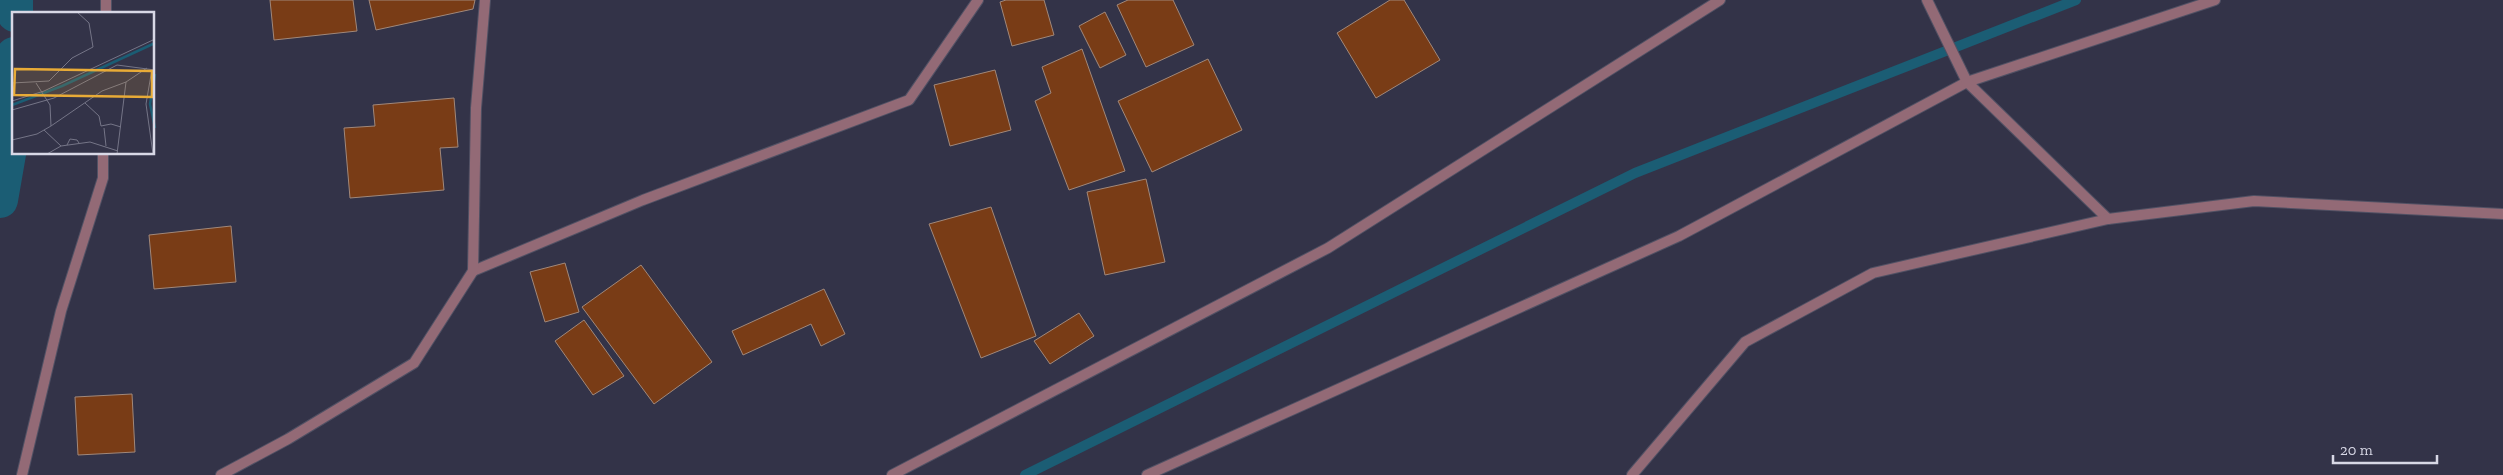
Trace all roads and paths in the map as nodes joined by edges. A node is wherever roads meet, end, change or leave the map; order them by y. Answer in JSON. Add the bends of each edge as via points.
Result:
{"nodes":[{"id":1,"x":485,"y":0,"type":"edge"},
{"id":2,"x":978,"y":0,"type":"edge"},
{"id":3,"x":1720,"y":0,"type":"edge"},
{"id":4,"x":1927,"y":0,"type":"edge"},
{"id":5,"x":2215,"y":0,"type":"edge"},
{"id":6,"x":1967,"y":82,"type":"junction"},
{"id":7,"x":103,"y":155,"type":"edge"},
{"id":8,"x":2503,"y":214,"type":"edge"},
{"id":9,"x":2108,"y":219,"type":"junction"},
{"id":10,"x":473,"y":271,"type":"junction"},
{"id":11,"x":22,"y":475,"type":"edge"},
{"id":12,"x":221,"y":475,"type":"edge"},
{"id":13,"x":892,"y":475,"type":"edge"},
{"id":14,"x":1147,"y":475,"type":"edge"},
{"id":15,"x":1632,"y":475,"type":"edge"}],
"edges":[{"from":1,"to":10,"type":"street","via":[[476,108]]},
{"from":2,"to":10,"type":"street","via":[[909,100],[643,200]]},
{"from":3,"to":13,"type":"street","via":[[1328,248]]},
{"from":4,"to":6,"type":"street"},
{"from":5,"to":6,"type":"street"},
{"from":6,"to":9,"type":"street"},
{"from":6,"to":14,"type":"street","via":[[1680,236]]},
{"from":7,"to":11,"type":"street","via":[[103,178],[61,310]]},
{"from":8,"to":9,"type":"street","via":[[2254,201]]},
{"from":9,"to":15,"type":"street","via":[[1873,273],[1745,342]]},
{"from":10,"to":12,"type":"street","via":[[414,363]]}]}
